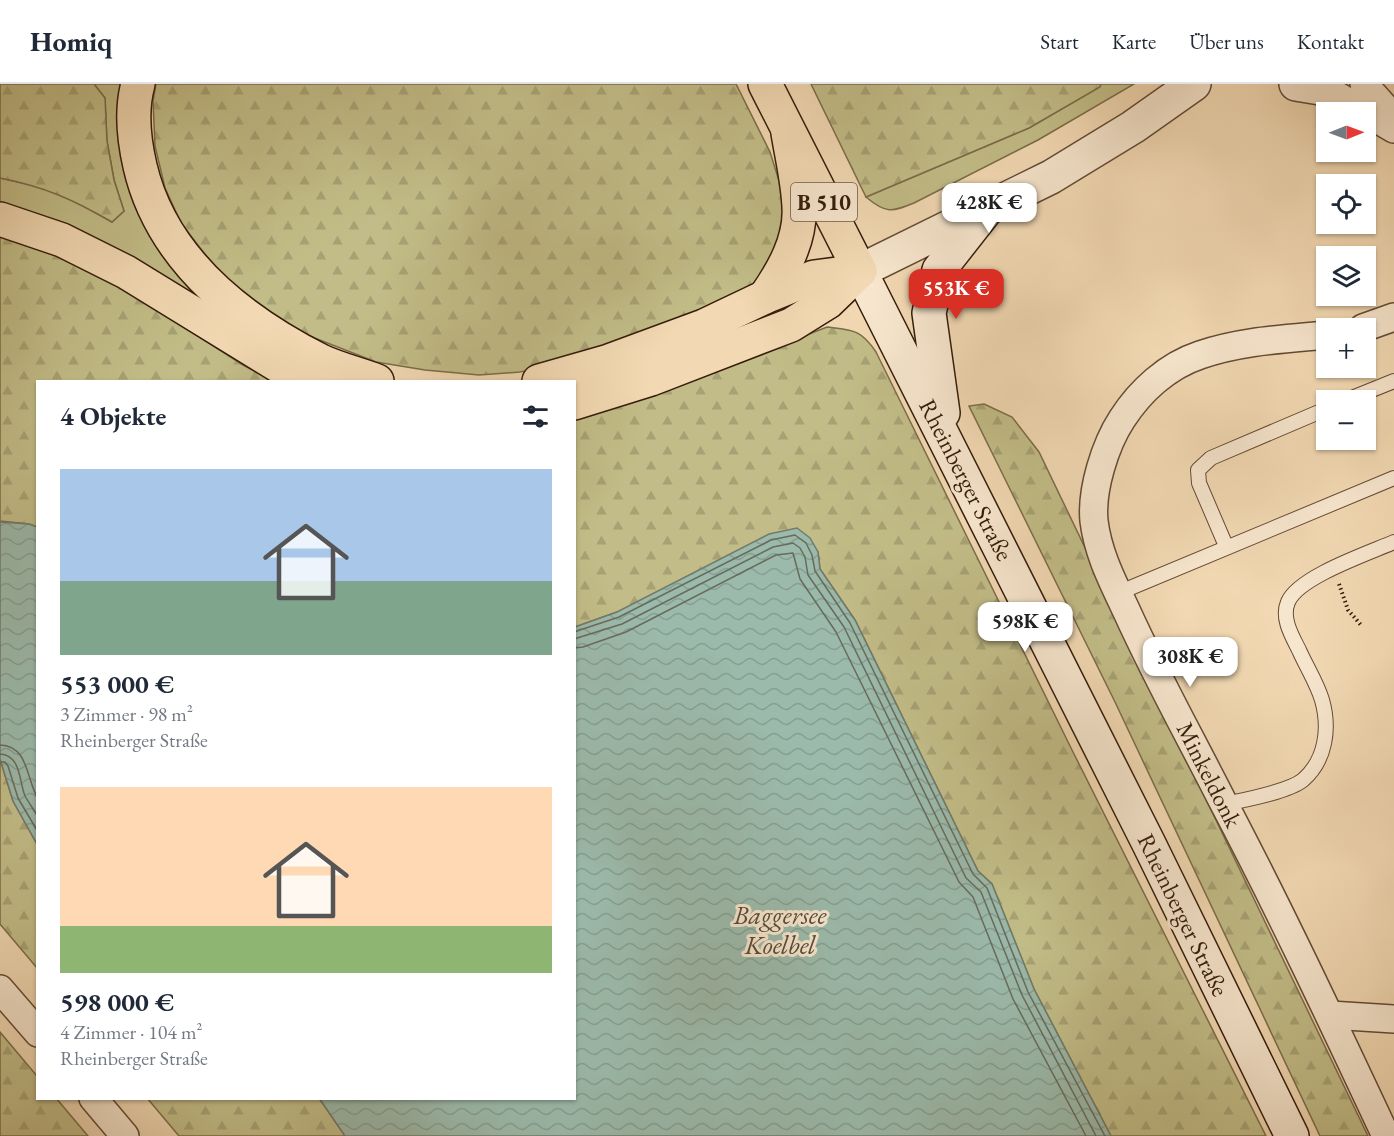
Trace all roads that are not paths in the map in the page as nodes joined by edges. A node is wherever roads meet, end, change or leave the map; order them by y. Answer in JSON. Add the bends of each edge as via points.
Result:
{"nodes":[{"id":1,"x":138,"y":84,"type":"edge"},
{"id":2,"x":765,"y":84,"type":"edge"},
{"id":3,"x":1194,"y":84,"type":"edge"},
{"id":4,"x":1364,"y":84,"type":"edge"},
{"id":5,"x":1314,"y":86,"type":"edge"},
{"id":6,"x":1394,"y":118,"type":"edge"},
{"id":7,"x":1394,"y":129,"type":"edge"},
{"id":8,"x":788,"y":132,"type":"junction"},
{"id":9,"x":990,"y":205,"type":"junction"},
{"id":10,"x":0,"y":219,"type":"edge"},
{"id":11,"x":860,"y":272,"type":"junction"},
{"id":12,"x":765,"y":297,"type":"junction"},
{"id":13,"x":1394,"y":317,"type":"edge"},
{"id":14,"x":1376,"y":323,"type":"edge"},
{"id":15,"x":1316,"y":335,"type":"edge"},
{"id":16,"x":306,"y":380,"type":"edge"},
{"id":17,"x":374,"y":380,"type":"edge"},
{"id":18,"x":542,"y":380,"type":"edge"},
{"id":19,"x":1394,"y":381,"type":"edge"},
{"id":20,"x":1372,"y":390,"type":"edge"},
{"id":21,"x":576,"y":402,"type":"edge"},
{"id":22,"x":1316,"y":414,"type":"edge"},
{"id":23,"x":946,"y":439,"type":"junction"},
{"id":24,"x":1394,"y":478,"type":"edge"},
{"id":25,"x":1394,"y":543,"type":"edge"},
{"id":26,"x":1226,"y":546,"type":"junction"},
{"id":27,"x":1118,"y":593,"type":"junction"},
{"id":28,"x":1224,"y":804,"type":"junction"},
{"id":29,"x":0,"y":989,"type":"edge"},
{"id":30,"x":1330,"y":1015,"type":"junction"},
{"id":31,"x":1394,"y":1019,"type":"edge"},
{"id":32,"x":36,"y":1031,"type":"edge"},
{"id":33,"x":95,"y":1100,"type":"edge"},
{"id":34,"x":125,"y":1136,"type":"edge"},
{"id":35,"x":1292,"y":1136,"type":"edge"},
{"id":36,"x":1386,"y":1136,"type":"edge"}],
"edges":[{"from":1,"to":17,"type":"main road","via":[[135,123],[143,178],[165,231],[196,272],[265,329],[322,362]]},
{"from":2,"to":8,"type":"main road","name":"Rheinberger Straße","number":"B 510"},
{"from":3,"to":9,"type":"main road","via":[[1052,177]]},
{"from":4,"to":6,"type":"street"},
{"from":5,"to":7,"type":"street"},
{"from":8,"to":11,"type":"main road","name":"Rheinberger Straße","number":"B 510"},
{"from":8,"to":12,"type":"main road","via":[[800,208],[795,239],[783,272]]},
{"from":9,"to":11,"type":"main road"},
{"from":9,"to":23,"type":"main road","via":[[939,270],[929,313]]},
{"from":10,"to":16,"type":"main road","via":[[62,240],[126,272]]},
{"from":11,"to":12,"type":"main road","via":[[814,277]]},
{"from":11,"to":21,"type":"main road","via":[[828,302],[791,325],[651,379]]},
{"from":11,"to":23,"type":"main road","name":"Rheinberger Straße"},
{"from":12,"to":18,"type":"main road","via":[[704,326],[609,361]]},
{"from":13,"to":14,"type":"street"},
{"from":15,"to":27,"type":"street","name":"Minkeldonk","via":[[1240,344],[1198,355],[1150,384],[1131,406],[1112,434],[1098,479],[1094,519],[1100,553]]},
{"from":19,"to":20,"type":"lane"},
{"from":22,"to":26,"type":"lane","via":[[1211,458],[1198,470],[1199,483]]},
{"from":23,"to":35,"type":"main road","name":"Rheinberger Straße"},
{"from":24,"to":26,"type":"lane"},
{"from":25,"to":28,"type":"lane","via":[[1300,585],[1287,602],[1287,624],[1322,699],[1326,722],[1324,746],[1318,762],[1302,781],[1262,796]]},
{"from":26,"to":27,"type":"lane"},
{"from":27,"to":28,"type":"street","name":"Minkeldonk"},
{"from":28,"to":30,"type":"street","name":"Minkeldonk"},
{"from":29,"to":32,"type":"street"},
{"from":30,"to":31,"type":"street"},
{"from":30,"to":36,"type":"street","name":"Minkeldonk"},
{"from":33,"to":34,"type":"street"}]}
